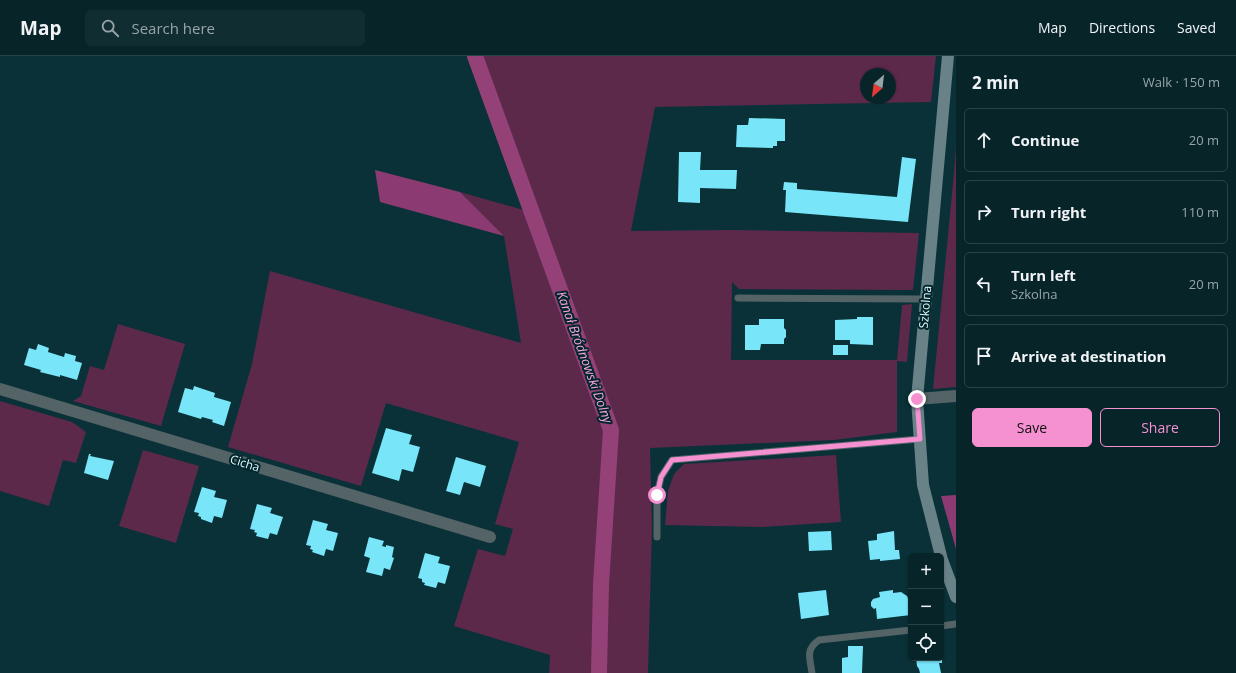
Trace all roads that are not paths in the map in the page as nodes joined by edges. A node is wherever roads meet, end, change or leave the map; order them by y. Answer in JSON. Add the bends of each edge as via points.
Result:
{"nodes":[{"id":1,"x":948,"y":56,"type":"edge"},
{"id":2,"x":738,"y":298,"type":"dead end"},
{"id":3,"x":926,"y":298,"type":"junction"},
{"id":4,"x":0,"y":389,"type":"edge"},
{"id":5,"x":956,"y":396,"type":"edge"},
{"id":6,"x":917,"y":399,"type":"junction"},
{"id":7,"x":920,"y":439,"type":"junction"},
{"id":8,"x":490,"y":537,"type":"dead end"},
{"id":9,"x":657,"y":537,"type":"dead end"},
{"id":10,"x":940,"y":553,"type":"edge"},
{"id":11,"x":944,"y":564,"type":"edge"},
{"id":12,"x":956,"y":596,"type":"edge"},
{"id":13,"x":956,"y":624,"type":"edge"},
{"id":14,"x":944,"y":626,"type":"edge"},
{"id":15,"x":908,"y":630,"type":"edge"},
{"id":16,"x":812,"y":673,"type":"edge"}],
"edges":[{"from":1,"to":3,"type":"street","name":"Szkolna"},
{"from":2,"to":3,"type":"lane"},
{"from":3,"to":6,"type":"street","name":"Szkolna"},
{"from":4,"to":8,"type":"street","name":"Cicha"},
{"from":5,"to":6,"type":"street"},
{"from":6,"to":7,"type":"street","name":"Szkolna"},
{"from":7,"to":9,"type":"lane","via":[[672,460],[661,477],[657,495]]},
{"from":7,"to":10,"type":"street","name":"Szkolna","via":[[923,485]]},
{"from":11,"to":12,"type":"street","name":"Szkolna"},
{"from":13,"to":14,"type":"lane"},
{"from":15,"to":16,"type":"lane","via":[[819,640],[811,646]]}]}
